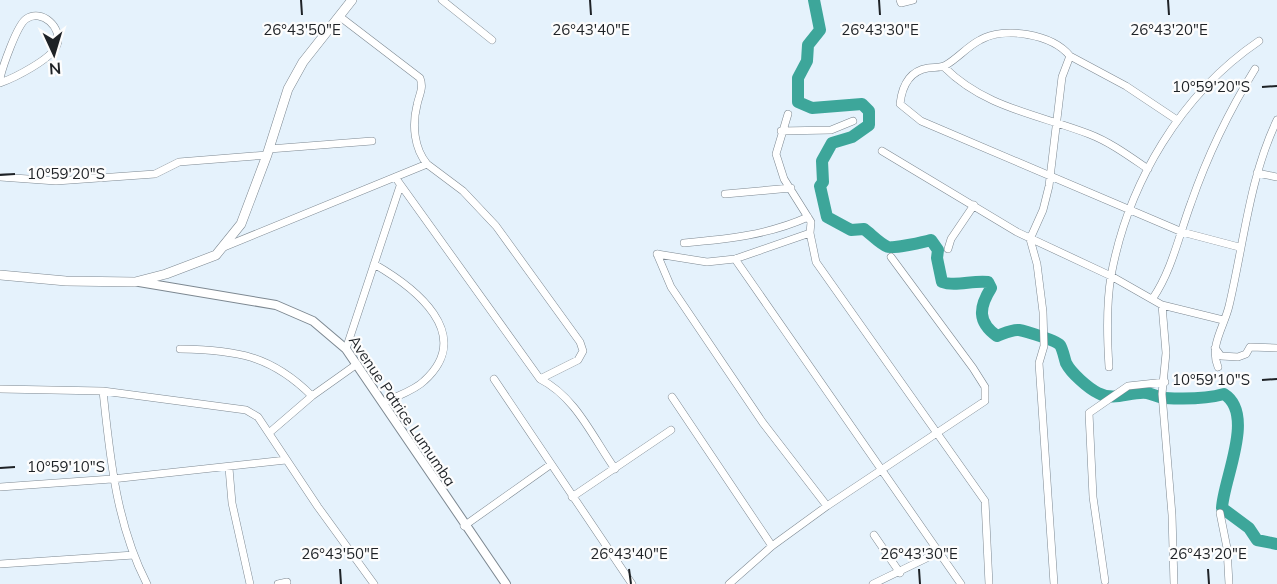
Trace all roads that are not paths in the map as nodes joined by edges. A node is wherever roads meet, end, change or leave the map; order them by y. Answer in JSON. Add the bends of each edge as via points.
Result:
{"nodes":[{"id":1,"x":352,"y":0,"type":"edge"},
{"id":2,"x":442,"y":0,"type":"edge"},
{"id":3,"x":900,"y":0,"type":"edge"},
{"id":4,"x":913,"y":0,"type":"edge"},
{"id":5,"x":339,"y":16,"type":"junction"},
{"id":6,"x":492,"y":40,"type":"dead end"},
{"id":7,"x":1259,"y":41,"type":"dead end"},
{"id":8,"x":1070,"y":56,"type":"junction"},
{"id":9,"x":944,"y":67,"type":"junction"},
{"id":10,"x":1255,"y":69,"type":"dead end"},
{"id":11,"x":0,"y":78,"type":"edge"},
{"id":12,"x":0,"y":83,"type":"edge"},
{"id":13,"x":788,"y":114,"type":"dead end"},
{"id":14,"x":1177,"y":120,"type":"junction"},
{"id":15,"x":853,"y":121,"type":"dead end"},
{"id":16,"x":1057,"y":123,"type":"junction"},
{"id":17,"x":1276,"y":123,"type":"edge"},
{"id":18,"x":781,"y":131,"type":"junction"},
{"id":19,"x":372,"y":141,"type":"dead end"},
{"id":20,"x":882,"y":151,"type":"dead end"},
{"id":21,"x":268,"y":152,"type":"junction"},
{"id":22,"x":427,"y":164,"type":"junction"},
{"id":23,"x":1148,"y":169,"type":"junction"},
{"id":24,"x":1257,"y":173,"type":"junction"},
{"id":25,"x":1051,"y":175,"type":"junction"},
{"id":26,"x":0,"y":177,"type":"edge"},
{"id":27,"x":395,"y":177,"type":"junction"},
{"id":28,"x":1277,"y":177,"type":"edge"},
{"id":29,"x":400,"y":186,"type":"junction"},
{"id":30,"x":791,"y":188,"type":"junction"},
{"id":31,"x":725,"y":194,"type":"dead end"},
{"id":32,"x":974,"y":205,"type":"junction"},
{"id":33,"x":1132,"y":210,"type":"junction"},
{"id":34,"x":808,"y":217,"type":"junction"},
{"id":35,"x":1182,"y":232,"type":"junction"},
{"id":36,"x":810,"y":233,"type":"junction"},
{"id":37,"x":1030,"y":239,"type":"junction"},
{"id":38,"x":684,"y":243,"type":"dead end"},
{"id":39,"x":224,"y":247,"type":"junction"},
{"id":40,"x":1239,"y":247,"type":"junction"},
{"id":41,"x":948,"y":249,"type":"dead end"},
{"id":42,"x":891,"y":257,"type":"dead end"},
{"id":43,"x":735,"y":260,"type":"junction"},
{"id":44,"x":374,"y":264,"type":"junction"},
{"id":45,"x":0,"y":275,"type":"edge"},
{"id":46,"x":1111,"y":276,"type":"junction"},
{"id":47,"x":135,"y":282,"type":"junction"},
{"id":48,"x":1153,"y":298,"type":"junction"},
{"id":49,"x":1162,"y":305,"type":"junction"},
{"id":50,"x":1223,"y":320,"type":"junction"},
{"id":51,"x":1215,"y":348,"type":"junction"},
{"id":52,"x":1277,"y":348,"type":"edge"},
{"id":53,"x":180,"y":349,"type":"dead end"},
{"id":54,"x":346,"y":349,"type":"junction"},
{"id":55,"x":357,"y":364,"type":"junction"},
{"id":56,"x":1109,"y":367,"type":"dead end"},
{"id":57,"x":1218,"y":367,"type":"dead end"},
{"id":58,"x":494,"y":379,"type":"dead end"},
{"id":59,"x":540,"y":379,"type":"junction"},
{"id":60,"x":1165,"y":382,"type":"junction"},
{"id":61,"x":0,"y":389,"type":"edge"},
{"id":62,"x":103,"y":391,"type":"junction"},
{"id":63,"x":312,"y":396,"type":"junction"},
{"id":64,"x":672,"y":397,"type":"dead end"},
{"id":65,"x":383,"y":403,"type":"junction"},
{"id":66,"x":671,"y":430,"type":"dead end"},
{"id":67,"x":269,"y":433,"type":"junction"},
{"id":68,"x":939,"y":433,"type":"junction"},
{"id":69,"x":286,"y":460,"type":"junction"},
{"id":70,"x":550,"y":465,"type":"junction"},
{"id":71,"x":229,"y":468,"type":"junction"},
{"id":72,"x":615,"y":469,"type":"junction"},
{"id":73,"x":882,"y":471,"type":"junction"},
{"id":74,"x":112,"y":479,"type":"junction"},
{"id":75,"x":0,"y":487,"type":"edge"},
{"id":76,"x":572,"y":496,"type":"junction"},
{"id":77,"x":827,"y":506,"type":"junction"},
{"id":78,"x":1220,"y":513,"type":"dead end"},
{"id":79,"x":464,"y":526,"type":"junction"},
{"id":80,"x":874,"y":535,"type":"dead end"},
{"id":81,"x":771,"y":546,"type":"junction"},
{"id":82,"x":939,"y":552,"type":"junction"},
{"id":83,"x":134,"y":555,"type":"junction"},
{"id":84,"x":0,"y":564,"type":"edge"},
{"id":85,"x":900,"y":573,"type":"junction"},
{"id":86,"x":1105,"y":581,"type":"dead end"},
{"id":87,"x":287,"y":582,"type":"dead end"},
{"id":88,"x":147,"y":584,"type":"edge"},
{"id":89,"x":250,"y":584,"type":"edge"},
{"id":90,"x":278,"y":584,"type":"edge"},
{"id":91,"x":374,"y":584,"type":"edge"},
{"id":92,"x":506,"y":584,"type":"edge"},
{"id":93,"x":632,"y":584,"type":"edge"},
{"id":94,"x":729,"y":584,"type":"edge"},
{"id":95,"x":873,"y":584,"type":"edge"},
{"id":96,"x":961,"y":584,"type":"edge"},
{"id":97,"x":989,"y":584,"type":"edge"},
{"id":98,"x":1054,"y":584,"type":"edge"},
{"id":99,"x":1174,"y":584,"type":"edge"},
{"id":100,"x":1229,"y":584,"type":"edge"}],
"edges":[{"from":1,"to":5,"type":"main road"},
{"from":2,"to":6,"type":"street"},
{"from":3,"to":4,"type":"street"},
{"from":5,"to":21,"type":"main road","via":[[303,62],[288,89]]},
{"from":5,"to":22,"type":"street","via":[[420,78],[416,145]]},
{"from":7,"to":14,"type":"street","via":[[1224,70]]},
{"from":8,"to":9,"type":"street","via":[[1063,48],[1044,40],[997,33],[979,40]]},
{"from":8,"to":14,"type":"street"},
{"from":8,"to":16,"type":"street","via":[[1062,77]]},
{"from":9,"to":16,"type":"street","via":[[962,84],[991,101]]},
{"from":9,"to":25,"type":"street","via":[[927,68],[908,78],[900,104],[904,110],[921,121]]},
{"from":10,"to":35,"type":"street","via":[[1223,126]]},
{"from":11,"to":12,"type":"street","via":[[19,27],[26,19],[46,18],[55,27],[57,46],[48,57]]},
{"from":13,"to":18,"type":"street"},
{"from":14,"to":23,"type":"street"},
{"from":15,"to":18,"type":"street","via":[[831,130]]},
{"from":16,"to":23,"type":"street","via":[[1109,143]]},
{"from":16,"to":25,"type":"street"},
{"from":17,"to":24,"type":"street"},
{"from":18,"to":30,"type":"street","via":[[776,154]]},
{"from":19,"to":21,"type":"street"},
{"from":20,"to":32,"type":"street"},
{"from":21,"to":26,"type":"street","via":[[179,162],[154,174],[56,181]]},
{"from":21,"to":39,"type":"main road","via":[[241,224]]},
{"from":22,"to":27,"type":"street"},
{"from":22,"to":59,"type":"street","via":[[463,192],[496,226],[580,342],[583,351],[578,360]]},
{"from":23,"to":33,"type":"street"},
{"from":24,"to":28,"type":"street"},
{"from":24,"to":40,"type":"street"},
{"from":25,"to":33,"type":"street"},
{"from":25,"to":37,"type":"street","via":[[1043,210]]},
{"from":27,"to":29,"type":"street"},
{"from":27,"to":39,"type":"street"},
{"from":29,"to":44,"type":"street"},
{"from":29,"to":59,"type":"street"},
{"from":30,"to":31,"type":"street"},
{"from":30,"to":34,"type":"street"},
{"from":32,"to":37,"type":"street"},
{"from":32,"to":41,"type":"street"},
{"from":33,"to":35,"type":"street"},
{"from":33,"to":46,"type":"street"},
{"from":34,"to":36,"type":"street"},
{"from":34,"to":38,"type":"street","via":[[751,236]]},
{"from":35,"to":40,"type":"street"},
{"from":35,"to":48,"type":"street"},
{"from":36,"to":43,"type":"street"},
{"from":36,"to":68,"type":"street","via":[[816,262]]},
{"from":37,"to":46,"type":"street"},
{"from":37,"to":98,"type":"street","via":[[1044,327],[1040,363]]},
{"from":39,"to":47,"type":"main road","via":[[203,261]]},
{"from":40,"to":50,"type":"street"},
{"from":42,"to":68,"type":"street","via":[[985,387],[985,401]]},
{"from":43,"to":73,"type":"street"},
{"from":43,"to":77,"type":"street","via":[[707,262],[657,254],[671,287],[763,423]]},
{"from":44,"to":54,"type":"street"},
{"from":44,"to":65,"type":"street","via":[[411,289],[437,317],[444,343],[434,370],[423,382]]},
{"from":45,"to":47,"type":"main road"},
{"from":46,"to":48,"type":"street"},
{"from":46,"to":56,"type":"street"},
{"from":47,"to":54,"type":"street","name":"Avenue Patrice Lumumba","via":[[276,305],[313,321]]},
{"from":48,"to":49,"type":"street"},
{"from":49,"to":50,"type":"street"},
{"from":49,"to":60,"type":"street"},
{"from":50,"to":51,"type":"street"},
{"from":51,"to":52,"type":"street","via":[[1221,356],[1238,357],[1250,347]]},
{"from":51,"to":57,"type":"street"},
{"from":53,"to":63,"type":"street","via":[[236,352],[264,360],[284,371]]},
{"from":54,"to":55,"type":"street","name":"Avenue Patrice Lumumba"},
{"from":55,"to":63,"type":"street"},
{"from":55,"to":65,"type":"street","name":"Avenue Patrice Lumumba"},
{"from":58,"to":70,"type":"street"},
{"from":59,"to":72,"type":"street","via":[[567,398]]},
{"from":60,"to":86,"type":"street","via":[[1128,386],[1089,413],[1093,497]]},
{"from":60,"to":99,"type":"street","via":[[1162,394]]},
{"from":61,"to":62,"type":"street"},
{"from":62,"to":67,"type":"street","via":[[246,410],[258,417]]},
{"from":62,"to":74,"type":"street"},
{"from":63,"to":67,"type":"street"},
{"from":64,"to":81,"type":"street"},
{"from":65,"to":79,"type":"street","name":"Avenue Patrice Lumumba"},
{"from":66,"to":72,"type":"street"},
{"from":67,"to":69,"type":"street"},
{"from":68,"to":73,"type":"street"},
{"from":68,"to":97,"type":"street","via":[[985,501]]},
{"from":69,"to":71,"type":"street"},
{"from":69,"to":91,"type":"street"},
{"from":70,"to":76,"type":"street"},
{"from":70,"to":79,"type":"street"},
{"from":71,"to":74,"type":"street"},
{"from":71,"to":89,"type":"street","via":[[232,503]]},
{"from":72,"to":76,"type":"street"},
{"from":73,"to":77,"type":"street"},
{"from":73,"to":82,"type":"street"},
{"from":74,"to":75,"type":"street"},
{"from":74,"to":83,"type":"street"},
{"from":76,"to":93,"type":"street"},
{"from":77,"to":81,"type":"street"},
{"from":78,"to":100,"type":"street"},
{"from":79,"to":92,"type":"street","name":"Avenue Patrice Lumumba"},
{"from":80,"to":85,"type":"street"},
{"from":81,"to":94,"type":"street"},
{"from":82,"to":85,"type":"street"},
{"from":82,"to":96,"type":"street"},
{"from":83,"to":84,"type":"street"},
{"from":83,"to":88,"type":"street"},
{"from":85,"to":95,"type":"street"},
{"from":87,"to":90,"type":"street"}]}
